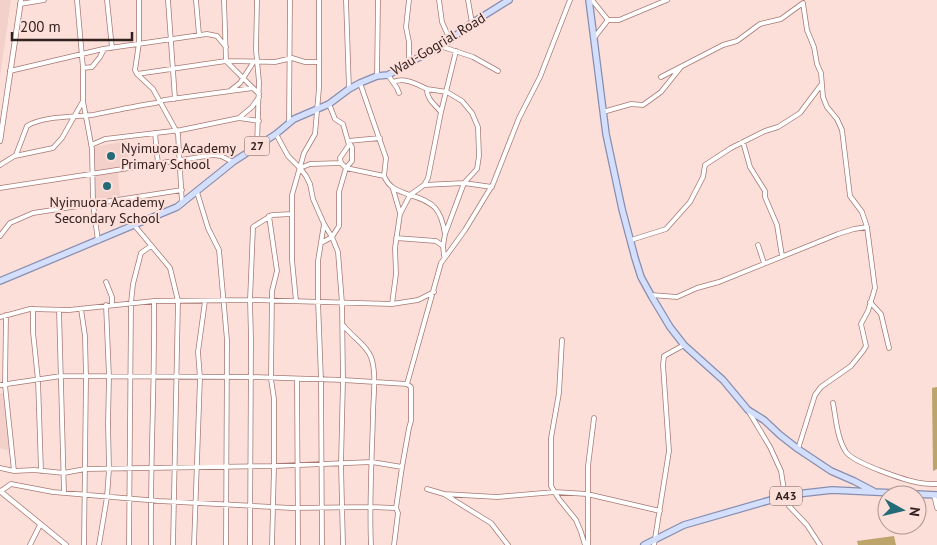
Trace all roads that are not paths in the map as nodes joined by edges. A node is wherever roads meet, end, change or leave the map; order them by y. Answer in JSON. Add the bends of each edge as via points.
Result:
{"nodes":[{"id":1,"x":44,"y":0,"type":"edge"},
{"id":2,"x":77,"y":0,"type":"edge"},
{"id":3,"x":107,"y":0,"type":"edge"},
{"id":4,"x":139,"y":0,"type":"edge"},
{"id":5,"x":168,"y":0,"type":"edge"},
{"id":6,"x":196,"y":0,"type":"edge"},
{"id":7,"x":224,"y":0,"type":"edge"},
{"id":8,"x":258,"y":0,"type":"edge"},
{"id":9,"x":290,"y":0,"type":"edge"},
{"id":10,"x":319,"y":0,"type":"edge"},
{"id":11,"x":346,"y":0,"type":"edge"},
{"id":12,"x":378,"y":0,"type":"edge"},
{"id":13,"x":409,"y":0,"type":"edge"},
{"id":14,"x":439,"y":0,"type":"edge"},
{"id":15,"x":468,"y":0,"type":"edge"},
{"id":16,"x":570,"y":0,"type":"edge"},
{"id":17,"x":591,"y":0,"type":"edge"},
{"id":18,"x":667,"y":0,"type":"edge"},
{"id":19,"x":507,"y":1,"type":"edge"},
{"id":20,"x":20,"y":2,"type":"edge"},
{"id":21,"x":608,"y":20,"type":"junction"},
{"id":22,"x":472,"y":23,"type":"junction"},
{"id":23,"x":199,"y":35,"type":"junction"},
{"id":24,"x":594,"y":35,"type":"junction"},
{"id":25,"x":170,"y":39,"type":"junction"},
{"id":26,"x":450,"y":40,"type":"junction"},
{"id":27,"x":139,"y":43,"type":"junction"},
{"id":28,"x":440,"y":46,"type":"junction"},
{"id":29,"x":226,"y":47,"type":"junction"},
{"id":30,"x":112,"y":48,"type":"junction"},
{"id":31,"x":104,"y":49,"type":"junction"},
{"id":32,"x":456,"y":51,"type":"junction"},
{"id":33,"x":82,"y":54,"type":"junction"},
{"id":34,"x":289,"y":59,"type":"junction"},
{"id":35,"x":226,"y":61,"type":"junction"},
{"id":36,"x":319,"y":62,"type":"junction"},
{"id":37,"x":255,"y":63,"type":"junction"},
{"id":38,"x":409,"y":63,"type":"junction"},
{"id":39,"x":684,"y":64,"type":"junction"},
{"id":40,"x":83,"y":68,"type":"junction"},
{"id":41,"x":172,"y":70,"type":"junction"},
{"id":42,"x":10,"y":72,"type":"junction"},
{"id":43,"x":498,"y":72,"type":"dead end"},
{"id":44,"x":137,"y":74,"type":"junction"},
{"id":45,"x":388,"y":75,"type":"junction"},
{"id":46,"x":377,"y":76,"type":"junction"},
{"id":47,"x":661,"y":77,"type":"dead end"},
{"id":48,"x":244,"y":78,"type":"junction"},
{"id":49,"x":393,"y":82,"type":"junction"},
{"id":50,"x":360,"y":83,"type":"junction"},
{"id":51,"x":821,"y":85,"type":"junction"},
{"id":52,"x":253,"y":88,"type":"junction"},
{"id":53,"x":349,"y":89,"type":"junction"},
{"id":54,"x":427,"y":89,"type":"junction"},
{"id":55,"x":229,"y":92,"type":"junction"},
{"id":56,"x":447,"y":92,"type":"junction"},
{"id":57,"x":399,"y":93,"type":"dead end"},
{"id":58,"x":259,"y":95,"type":"junction"},
{"id":59,"x":175,"y":99,"type":"junction"},
{"id":60,"x":83,"y":101,"type":"junction"},
{"id":61,"x":160,"y":102,"type":"junction"},
{"id":62,"x":329,"y":104,"type":"junction"},
{"id":63,"x":318,"y":109,"type":"junction"},
{"id":64,"x":441,"y":112,"type":"junction"},
{"id":65,"x":603,"y":112,"type":"junction"},
{"id":66,"x":86,"y":115,"type":"junction"},
{"id":67,"x":74,"y":116,"type":"junction"},
{"id":68,"x":239,"y":118,"type":"junction"},
{"id":69,"x":259,"y":122,"type":"junction"},
{"id":70,"x":288,"y":124,"type":"junction"},
{"id":71,"x":175,"y":130,"type":"junction"},
{"id":72,"x":155,"y":133,"type":"junction"},
{"id":73,"x":276,"y":134,"type":"junction"},
{"id":74,"x":380,"y":138,"type":"junction"},
{"id":75,"x":0,"y":141,"type":"edge"},
{"id":76,"x":348,"y":141,"type":"junction"},
{"id":77,"x":744,"y":142,"type":"junction"},
{"id":78,"x":91,"y":145,"type":"junction"},
{"id":79,"x":257,"y":146,"type":"junction"},
{"id":80,"x":15,"y":156,"type":"junction"},
{"id":81,"x":180,"y":160,"type":"junction"},
{"id":82,"x":233,"y":162,"type":"junction"},
{"id":83,"x":341,"y":163,"type":"junction"},
{"id":84,"x":158,"y":164,"type":"junction"},
{"id":85,"x":0,"y":165,"type":"edge"},
{"id":86,"x":300,"y":168,"type":"junction"},
{"id":87,"x":346,"y":168,"type":"junction"},
{"id":88,"x":93,"y":174,"type":"junction"},
{"id":89,"x":384,"y":176,"type":"junction"},
{"id":90,"x":464,"y":183,"type":"junction"},
{"id":91,"x":424,"y":185,"type":"junction"},
{"id":92,"x":492,"y":187,"type":"junction"},
{"id":93,"x":0,"y":188,"type":"edge"},
{"id":94,"x":393,"y":189,"type":"junction"},
{"id":95,"x":182,"y":190,"type":"junction"},
{"id":96,"x":197,"y":192,"type":"junction"},
{"id":97,"x":410,"y":194,"type":"junction"},
{"id":98,"x":93,"y":204,"type":"junction"},
{"id":99,"x":182,"y":204,"type":"junction"},
{"id":100,"x":292,"y":214,"type":"junction"},
{"id":101,"x":400,"y":214,"type":"junction"},
{"id":102,"x":269,"y":216,"type":"junction"},
{"id":103,"x":324,"y":224,"type":"junction"},
{"id":104,"x":135,"y":226,"type":"junction"},
{"id":105,"x":867,"y":227,"type":"junction"},
{"id":106,"x":445,"y":234,"type":"junction"},
{"id":107,"x":0,"y":236,"type":"edge"},
{"id":108,"x":332,"y":237,"type":"junction"},
{"id":109,"x":396,"y":238,"type":"junction"},
{"id":110,"x":631,"y":240,"type":"junction"},
{"id":111,"x":98,"y":241,"type":"junction"},
{"id":112,"x":321,"y":243,"type":"junction"},
{"id":113,"x":758,"y":245,"type":"dead end"},
{"id":114,"x":151,"y":246,"type":"junction"},
{"id":115,"x":443,"y":246,"type":"junction"},
{"id":116,"x":444,"y":256,"type":"junction"},
{"id":117,"x":782,"y":256,"type":"junction"},
{"id":118,"x":764,"y":263,"type":"junction"},
{"id":119,"x":0,"y":281,"type":"edge"},
{"id":120,"x":106,"y":282,"type":"dead end"},
{"id":121,"x":434,"y":292,"type":"junction"},
{"id":122,"x":652,"y":295,"type":"junction"},
{"id":123,"x":250,"y":300,"type":"junction"},
{"id":124,"x":154,"y":301,"type":"junction"},
{"id":125,"x":178,"y":301,"type":"junction"},
{"id":126,"x":205,"y":301,"type":"junction"},
{"id":127,"x":224,"y":301,"type":"junction"},
{"id":128,"x":273,"y":301,"type":"junction"},
{"id":129,"x":296,"y":301,"type":"junction"},
{"id":130,"x":318,"y":301,"type":"junction"},
{"id":131,"x":870,"y":302,"type":"junction"},
{"id":132,"x":131,"y":303,"type":"junction"},
{"id":133,"x":342,"y":303,"type":"junction"},
{"id":134,"x":392,"y":304,"type":"junction"},
{"id":135,"x":106,"y":305,"type":"junction"},
{"id":136,"x":112,"y":305,"type":"junction"},
{"id":137,"x":33,"y":309,"type":"junction"},
{"id":138,"x":81,"y":309,"type":"junction"},
{"id":139,"x":59,"y":310,"type":"junction"},
{"id":140,"x":6,"y":315,"type":"junction"},
{"id":141,"x":0,"y":317,"type":"edge"},
{"id":142,"x":343,"y":325,"type":"junction"},
{"id":143,"x":562,"y":340,"type":"dead end"},
{"id":144,"x":684,"y":345,"type":"junction"},
{"id":145,"x":889,"y":348,"type":"dead end"},
{"id":146,"x":61,"y":376,"type":"junction"},
{"id":147,"x":86,"y":377,"type":"junction"},
{"id":148,"x":109,"y":377,"type":"junction"},
{"id":149,"x":130,"y":377,"type":"junction"},
{"id":150,"x":154,"y":377,"type":"junction"},
{"id":151,"x":251,"y":377,"type":"junction"},
{"id":152,"x":177,"y":378,"type":"junction"},
{"id":153,"x":200,"y":378,"type":"junction"},
{"id":154,"x":228,"y":378,"type":"junction"},
{"id":155,"x":271,"y":379,"type":"junction"},
{"id":156,"x":38,"y":380,"type":"junction"},
{"id":157,"x":298,"y":380,"type":"junction"},
{"id":158,"x":321,"y":380,"type":"junction"},
{"id":159,"x":344,"y":380,"type":"junction"},
{"id":160,"x":373,"y":382,"type":"junction"},
{"id":161,"x":407,"y":384,"type":"junction"},
{"id":162,"x":0,"y":385,"type":"edge"},
{"id":163,"x":5,"y":385,"type":"junction"},
{"id":164,"x":833,"y":403,"type":"dead end"},
{"id":165,"x":748,"y":410,"type":"junction"},
{"id":166,"x":594,"y":418,"type":"dead end"},
{"id":167,"x":798,"y":449,"type":"junction"},
{"id":168,"x":372,"y":462,"type":"junction"},
{"id":169,"x":321,"y":464,"type":"junction"},
{"id":170,"x":342,"y":464,"type":"junction"},
{"id":171,"x":298,"y":465,"type":"junction"},
{"id":172,"x":250,"y":466,"type":"junction"},
{"id":173,"x":274,"y":466,"type":"junction"},
{"id":174,"x":197,"y":467,"type":"junction"},
{"id":175,"x":227,"y":467,"type":"junction"},
{"id":176,"x":402,"y":467,"type":"junction"},
{"id":177,"x":0,"y":468,"type":"edge"},
{"id":178,"x":109,"y":468,"type":"junction"},
{"id":179,"x":131,"y":468,"type":"junction"},
{"id":180,"x":174,"y":468,"type":"junction"},
{"id":181,"x":85,"y":469,"type":"junction"},
{"id":182,"x":152,"y":469,"type":"junction"},
{"id":183,"x":14,"y":471,"type":"junction"},
{"id":184,"x":41,"y":471,"type":"junction"},
{"id":185,"x":64,"y":473,"type":"junction"},
{"id":186,"x":937,"y":484,"type":"edge"},
{"id":187,"x":427,"y":489,"type":"dead end"},
{"id":188,"x":0,"y":491,"type":"edge"},
{"id":189,"x":64,"y":492,"type":"junction"},
{"id":190,"x":555,"y":492,"type":"junction"},
{"id":191,"x":875,"y":492,"type":"junction"},
{"id":192,"x":444,"y":494,"type":"junction"},
{"id":193,"x":587,"y":494,"type":"junction"},
{"id":194,"x":84,"y":495,"type":"junction"},
{"id":195,"x":936,"y":495,"type":"edge"},
{"id":196,"x":785,"y":496,"type":"junction"},
{"id":197,"x":107,"y":497,"type":"junction"},
{"id":198,"x":129,"y":498,"type":"junction"},
{"id":199,"x":151,"y":501,"type":"junction"},
{"id":200,"x":174,"y":501,"type":"junction"},
{"id":201,"x":197,"y":503,"type":"junction"},
{"id":202,"x":226,"y":505,"type":"junction"},
{"id":203,"x":249,"y":506,"type":"junction"},
{"id":204,"x":370,"y":506,"type":"junction"},
{"id":205,"x":273,"y":507,"type":"junction"},
{"id":206,"x":298,"y":507,"type":"junction"},
{"id":207,"x":321,"y":507,"type":"junction"},
{"id":208,"x":343,"y":507,"type":"junction"},
{"id":209,"x":396,"y":508,"type":"junction"},
{"id":210,"x":937,"y":508,"type":"edge"},
{"id":211,"x":660,"y":511,"type":"junction"},
{"id":212,"x":40,"y":525,"type":"junction"},
{"id":213,"x":655,"y":542,"type":"edge"},
{"id":214,"x":30,"y":545,"type":"edge"},
{"id":215,"x":66,"y":545,"type":"edge"},
{"id":216,"x":84,"y":545,"type":"edge"},
{"id":217,"x":99,"y":545,"type":"edge"},
{"id":218,"x":129,"y":545,"type":"edge"},
{"id":219,"x":151,"y":545,"type":"edge"},
{"id":220,"x":173,"y":545,"type":"edge"},
{"id":221,"x":194,"y":545,"type":"edge"},
{"id":222,"x":226,"y":545,"type":"edge"},
{"id":223,"x":250,"y":545,"type":"edge"},
{"id":224,"x":272,"y":545,"type":"edge"},
{"id":225,"x":298,"y":545,"type":"edge"},
{"id":226,"x":322,"y":545,"type":"edge"},
{"id":227,"x":343,"y":545,"type":"edge"},
{"id":228,"x":371,"y":545,"type":"edge"},
{"id":229,"x":394,"y":545,"type":"edge"},
{"id":230,"x":508,"y":545,"type":"edge"},
{"id":231,"x":586,"y":545,"type":"edge"},
{"id":232,"x":644,"y":545,"type":"edge"},
{"id":233,"x":820,"y":545,"type":"edge"}],
"edges":[{"from":1,"to":20,"type":"street"},
{"from":2,"to":33,"type":"street"},
{"from":3,"to":30,"type":"street"},
{"from":4,"to":27,"type":"street"},
{"from":5,"to":25,"type":"street"},
{"from":6,"to":23,"type":"street"},
{"from":7,"to":29,"type":"street"},
{"from":8,"to":37,"type":"street"},
{"from":9,"to":34,"type":"street"},
{"from":10,"to":36,"type":"street"},
{"from":11,"to":53,"type":"street"},
{"from":12,"to":46,"type":"street"},
{"from":13,"to":38,"type":"street","via":[[406,27]]},
{"from":14,"to":26,"type":"street","via":[[442,22]]},
{"from":15,"to":22,"type":"street"},
{"from":16,"to":92,"type":"street"},
{"from":17,"to":21,"type":"street"},
{"from":17,"to":24,"type":"main road"},
{"from":18,"to":21,"type":"street","via":[[619,20]]},
{"from":19,"to":22,"type":"main road","name":"Wau-Gogrial Road","number":"27"},
{"from":20,"to":42,"type":"street"},
{"from":21,"to":24,"type":"street"},
{"from":22,"to":26,"type":"main road","name":"Wau-Gogrial Road","number":"27"},
{"from":23,"to":25,"type":"street"},
{"from":23,"to":29,"type":"street","via":[[215,35]]},
{"from":24,"to":65,"type":"main road"},
{"from":25,"to":27,"type":"street"},
{"from":25,"to":41,"type":"street"},
{"from":26,"to":28,"type":"main road","name":"Wau-Gogrial Road","number":"27"},
{"from":27,"to":30,"type":"street"},
{"from":27,"to":44,"type":"street"},
{"from":28,"to":32,"type":"street"},
{"from":28,"to":38,"type":"main road","name":"Wau-Gogrial Road","number":"27"},
{"from":29,"to":35,"type":"street"},
{"from":30,"to":31,"type":"street"},
{"from":31,"to":33,"type":"street"},
{"from":31,"to":40,"type":"street","via":[[92,67]]},
{"from":32,"to":43,"type":"street"},
{"from":32,"to":56,"type":"street"},
{"from":33,"to":40,"type":"street"},
{"from":33,"to":42,"type":"street"},
{"from":34,"to":36,"type":"street"},
{"from":34,"to":37,"type":"street"},
{"from":34,"to":70,"type":"street"},
{"from":35,"to":37,"type":"street"},
{"from":35,"to":41,"type":"street"},
{"from":35,"to":48,"type":"street"},
{"from":36,"to":63,"type":"street"},
{"from":37,"to":48,"type":"street"},
{"from":37,"to":58,"type":"street"},
{"from":38,"to":45,"type":"main road","name":"Wau-Gogrial Road","number":"27"},
{"from":39,"to":47,"type":"street"},
{"from":39,"to":51,"type":"street","via":[[723,44],[737,41],[760,24],[781,19],[803,3],[807,30],[821,73]]},
{"from":39,"to":65,"type":"street","via":[[661,92],[643,105],[631,104]]},
{"from":40,"to":60,"type":"street"},
{"from":41,"to":44,"type":"street"},
{"from":41,"to":59,"type":"street"},
{"from":42,"to":75,"type":"street"},
{"from":44,"to":61,"type":"street","via":[[151,86]]},
{"from":45,"to":46,"type":"main road","name":"Wau-Gogrial Road","number":"27"},
{"from":45,"to":49,"type":"street"},
{"from":46,"to":50,"type":"main road","name":"Wau-Gogrial Road","number":"27"},
{"from":48,"to":52,"type":"street"},
{"from":48,"to":55,"type":"street"},
{"from":49,"to":54,"type":"street","via":[[406,80]]},
{"from":49,"to":57,"type":"street"},
{"from":50,"to":53,"type":"main road","name":"Wau-Gogrial Road","number":"27"},
{"from":50,"to":74,"type":"street"},
{"from":51,"to":77,"type":"street","via":[[800,113],[778,128],[764,131]]},
{"from":51,"to":105,"type":"street","via":[[827,107],[842,130],[850,196],[862,212]]},
{"from":52,"to":55,"type":"street"},
{"from":52,"to":58,"type":"street"},
{"from":53,"to":62,"type":"main road","name":"Wau-Gogrial Road","number":"27"},
{"from":54,"to":56,"type":"street"},
{"from":54,"to":64,"type":"street"},
{"from":55,"to":59,"type":"street"},
{"from":56,"to":64,"type":"street"},
{"from":56,"to":90,"type":"street","via":[[462,101],[478,127],[477,168]]},
{"from":58,"to":68,"type":"street","via":[[250,110]]},
{"from":58,"to":69,"type":"street"},
{"from":59,"to":61,"type":"street"},
{"from":60,"to":66,"type":"street"},
{"from":60,"to":67,"type":"street"},
{"from":61,"to":66,"type":"street"},
{"from":61,"to":71,"type":"street"},
{"from":62,"to":63,"type":"main road","name":"Wau-Gogrial Road","number":"27"},
{"from":62,"to":76,"type":"street","via":[[335,119],[343,124]]},
{"from":63,"to":70,"type":"main road","name":"Wau-Gogrial Road","number":"27"},
{"from":63,"to":86,"type":"street","via":[[315,134]]},
{"from":64,"to":91,"type":"street"},
{"from":65,"to":110,"type":"main road"},
{"from":66,"to":67,"type":"street"},
{"from":66,"to":78,"type":"street"},
{"from":67,"to":80,"type":"street","via":[[53,148]]},
{"from":67,"to":80,"type":"street","via":[[27,126]]},
{"from":68,"to":69,"type":"street"},
{"from":68,"to":71,"type":"street"},
{"from":69,"to":79,"type":"street"},
{"from":70,"to":73,"type":"main road","name":"Wau-Gogrial Road","number":"27"},
{"from":71,"to":72,"type":"street"},
{"from":71,"to":81,"type":"street"},
{"from":72,"to":78,"type":"street","via":[[105,139]]},
{"from":72,"to":84,"type":"street"},
{"from":73,"to":79,"type":"main road","name":"Wau-Gogrial Road","number":"27"},
{"from":73,"to":86,"type":"street","via":[[288,156]]},
{"from":74,"to":76,"type":"street"},
{"from":74,"to":89,"type":"street","via":[[386,158]]},
{"from":76,"to":83,"type":"street"},
{"from":76,"to":87,"type":"street","via":[[352,147],[352,161]]},
{"from":77,"to":110,"type":"street","via":[[705,165],[704,177],[690,202],[666,229]]},
{"from":77,"to":117,"type":"street","via":[[750,167],[765,191],[777,225]]},
{"from":78,"to":88,"type":"street"},
{"from":79,"to":82,"type":"main road","name":"Wau-Gogrial Road","number":"27"},
{"from":80,"to":85,"type":"street"},
{"from":81,"to":82,"type":"street","via":[[216,155]]},
{"from":81,"to":84,"type":"street"},
{"from":81,"to":95,"type":"street"},
{"from":82,"to":96,"type":"main road","name":"Wau-Gogrial Road","number":"27"},
{"from":83,"to":86,"type":"street","via":[[310,164]]},
{"from":83,"to":87,"type":"street"},
{"from":84,"to":88,"type":"street"},
{"from":86,"to":100,"type":"street","via":[[293,187]]},
{"from":86,"to":103,"type":"street","via":[[310,184]]},
{"from":87,"to":89,"type":"street"},
{"from":87,"to":108,"type":"street","via":[[339,192],[339,226]]},
{"from":88,"to":93,"type":"street"},
{"from":88,"to":98,"type":"street"},
{"from":89,"to":94,"type":"street"},
{"from":90,"to":91,"type":"street"},
{"from":90,"to":92,"type":"street"},
{"from":90,"to":106,"type":"street"},
{"from":91,"to":97,"type":"street"},
{"from":92,"to":116,"type":"street"},
{"from":94,"to":97,"type":"street"},
{"from":94,"to":101,"type":"street"},
{"from":95,"to":98,"type":"street"},
{"from":95,"to":99,"type":"street"},
{"from":96,"to":99,"type":"main road","name":"Wau-Gogrial Road","number":"27"},
{"from":96,"to":127,"type":"street","via":[[219,250]]},
{"from":97,"to":101,"type":"street"},
{"from":97,"to":106,"type":"street","via":[[437,208]]},
{"from":98,"to":107,"type":"street","via":[[33,213],[10,223]]},
{"from":98,"to":111,"type":"street"},
{"from":99,"to":104,"type":"main road","name":"Wau-Gogrial Road","number":"27"},
{"from":100,"to":102,"type":"street"},
{"from":100,"to":129,"type":"street"},
{"from":101,"to":109,"type":"street"},
{"from":102,"to":123,"type":"street","via":[[252,227]]},
{"from":102,"to":128,"type":"street","via":[[277,270]]},
{"from":103,"to":108,"type":"street"},
{"from":103,"to":112,"type":"street"},
{"from":104,"to":111,"type":"main road","name":"Wau-Gogrial Road","number":"27"},
{"from":104,"to":114,"type":"street"},
{"from":105,"to":117,"type":"street","via":[[838,234]]},
{"from":105,"to":131,"type":"street","via":[[875,288]]},
{"from":106,"to":115,"type":"street"},
{"from":108,"to":112,"type":"street"},
{"from":108,"to":133,"type":"street","via":[[338,252]]},
{"from":109,"to":115,"type":"street","via":[[436,241]]},
{"from":109,"to":134,"type":"street"},
{"from":110,"to":122,"type":"main road","via":[[641,277]]},
{"from":111,"to":119,"type":"main road","name":"Wau-Gogrial Road","number":"27"},
{"from":112,"to":130,"type":"street"},
{"from":113,"to":118,"type":"street"},
{"from":114,"to":125,"type":"street","via":[[170,268]]},
{"from":114,"to":132,"type":"street","via":[[141,252]]},
{"from":115,"to":116,"type":"street"},
{"from":116,"to":121,"type":"street"},
{"from":117,"to":118,"type":"street"},
{"from":118,"to":122,"type":"street","via":[[677,297]]},
{"from":120,"to":136,"type":"street"},
{"from":121,"to":134,"type":"street","via":[[418,300]]},
{"from":121,"to":161,"type":"street"},
{"from":122,"to":144,"type":"main road"},
{"from":123,"to":127,"type":"street"},
{"from":123,"to":128,"type":"street"},
{"from":123,"to":151,"type":"street"},
{"from":124,"to":125,"type":"street"},
{"from":124,"to":132,"type":"street"},
{"from":124,"to":150,"type":"street"},
{"from":125,"to":126,"type":"street"},
{"from":125,"to":152,"type":"street"},
{"from":126,"to":127,"type":"street"},
{"from":126,"to":153,"type":"street","via":[[198,352]]},
{"from":127,"to":154,"type":"street"},
{"from":128,"to":129,"type":"street"},
{"from":128,"to":155,"type":"street"},
{"from":129,"to":130,"type":"street"},
{"from":130,"to":133,"type":"street"},
{"from":130,"to":158,"type":"street"},
{"from":131,"to":145,"type":"street","via":[[881,314]]},
{"from":131,"to":167,"type":"street","via":[[861,324],[866,346],[864,351],[815,395]]},
{"from":132,"to":136,"type":"street"},
{"from":132,"to":149,"type":"street"},
{"from":133,"to":134,"type":"street"},
{"from":133,"to":142,"type":"street"},
{"from":135,"to":136,"type":"street"},
{"from":135,"to":138,"type":"street"},
{"from":135,"to":148,"type":"street"},
{"from":137,"to":139,"type":"street"},
{"from":137,"to":140,"type":"street"},
{"from":137,"to":156,"type":"street"},
{"from":138,"to":139,"type":"street"},
{"from":138,"to":147,"type":"street"},
{"from":139,"to":146,"type":"street"},
{"from":140,"to":141,"type":"street"},
{"from":140,"to":163,"type":"street"},
{"from":142,"to":159,"type":"street"},
{"from":142,"to":160,"type":"street","via":[[367,349]]},
{"from":143,"to":190,"type":"street","via":[[559,393],[551,438],[551,486]]},
{"from":144,"to":165,"type":"main road","via":[[723,380]]},
{"from":144,"to":211,"type":"street","via":[[664,356],[669,452]]},
{"from":146,"to":147,"type":"street"},
{"from":146,"to":156,"type":"street"},
{"from":146,"to":185,"type":"street"},
{"from":147,"to":148,"type":"street"},
{"from":147,"to":181,"type":"street"},
{"from":148,"to":149,"type":"street"},
{"from":148,"to":178,"type":"street"},
{"from":149,"to":150,"type":"street"},
{"from":149,"to":179,"type":"street"},
{"from":150,"to":152,"type":"street"},
{"from":150,"to":182,"type":"street"},
{"from":151,"to":154,"type":"street"},
{"from":151,"to":155,"type":"street"},
{"from":151,"to":172,"type":"street"},
{"from":152,"to":153,"type":"street"},
{"from":152,"to":180,"type":"street"},
{"from":153,"to":154,"type":"street"},
{"from":153,"to":174,"type":"street"},
{"from":154,"to":175,"type":"street"},
{"from":155,"to":157,"type":"street"},
{"from":155,"to":173,"type":"street"},
{"from":156,"to":163,"type":"street"},
{"from":156,"to":184,"type":"street"},
{"from":157,"to":158,"type":"street"},
{"from":157,"to":171,"type":"street"},
{"from":158,"to":159,"type":"street"},
{"from":158,"to":169,"type":"street"},
{"from":159,"to":160,"type":"street"},
{"from":159,"to":170,"type":"street"},
{"from":160,"to":161,"type":"street"},
{"from":160,"to":168,"type":"street"},
{"from":161,"to":176,"type":"street","via":[[411,387],[411,422]]},
{"from":162,"to":163,"type":"street"},
{"from":163,"to":183,"type":"street"},
{"from":164,"to":186,"type":"street","via":[[839,436],[847,452],[856,460],[922,484]]},
{"from":165,"to":167,"type":"main road"},
{"from":165,"to":196,"type":"street","via":[[781,470]]},
{"from":166,"to":193,"type":"street"},
{"from":167,"to":191,"type":"main road","via":[[831,471]]},
{"from":168,"to":170,"type":"street"},
{"from":168,"to":176,"type":"street"},
{"from":168,"to":204,"type":"street"},
{"from":169,"to":170,"type":"street"},
{"from":169,"to":171,"type":"street"},
{"from":169,"to":207,"type":"street"},
{"from":170,"to":208,"type":"street"},
{"from":171,"to":173,"type":"street"},
{"from":171,"to":206,"type":"street"},
{"from":172,"to":173,"type":"street"},
{"from":172,"to":175,"type":"street"},
{"from":172,"to":203,"type":"street"},
{"from":173,"to":205,"type":"street"},
{"from":174,"to":175,"type":"street"},
{"from":174,"to":180,"type":"street"},
{"from":174,"to":201,"type":"street"},
{"from":175,"to":202,"type":"street"},
{"from":176,"to":209,"type":"street"},
{"from":177,"to":183,"type":"street"},
{"from":178,"to":179,"type":"street"},
{"from":178,"to":181,"type":"street"},
{"from":178,"to":197,"type":"street"},
{"from":179,"to":182,"type":"street"},
{"from":179,"to":198,"type":"street"},
{"from":180,"to":182,"type":"street"},
{"from":180,"to":200,"type":"street"},
{"from":181,"to":185,"type":"street"},
{"from":181,"to":194,"type":"street"},
{"from":182,"to":199,"type":"street"},
{"from":183,"to":184,"type":"street"},
{"from":184,"to":185,"type":"street"},
{"from":185,"to":189,"type":"street"},
{"from":187,"to":192,"type":"street"},
{"from":188,"to":189,"type":"street","via":[[11,484]]},
{"from":188,"to":212,"type":"street"},
{"from":189,"to":194,"type":"street"},
{"from":190,"to":192,"type":"street","via":[[504,496]]},
{"from":190,"to":193,"type":"street"},
{"from":190,"to":231,"type":"street","via":[[576,520]]},
{"from":191,"to":195,"type":"main road","number":"A43"},
{"from":191,"to":196,"type":"main road","number":"A43","via":[[832,490]]},
{"from":192,"to":230,"type":"street","via":[[490,523]]},
{"from":193,"to":211,"type":"street"},
{"from":193,"to":231,"type":"street"},
{"from":194,"to":197,"type":"street"},
{"from":194,"to":216,"type":"street"},
{"from":195,"to":210,"type":"street"},
{"from":196,"to":213,"type":"main road","number":"A43","via":[[684,525]]},
{"from":196,"to":233,"type":"street","via":[[789,506]]},
{"from":197,"to":198,"type":"street"},
{"from":197,"to":217,"type":"street"},
{"from":198,"to":199,"type":"street"},
{"from":198,"to":218,"type":"street"},
{"from":199,"to":200,"type":"street"},
{"from":199,"to":219,"type":"street"},
{"from":200,"to":201,"type":"street"},
{"from":200,"to":220,"type":"street"},
{"from":201,"to":202,"type":"street"},
{"from":201,"to":221,"type":"street"},
{"from":202,"to":203,"type":"street"},
{"from":202,"to":222,"type":"street"},
{"from":203,"to":205,"type":"street"},
{"from":203,"to":223,"type":"street"},
{"from":204,"to":208,"type":"street"},
{"from":204,"to":209,"type":"street"},
{"from":204,"to":228,"type":"street"},
{"from":205,"to":206,"type":"street"},
{"from":205,"to":224,"type":"street"},
{"from":206,"to":207,"type":"street"},
{"from":206,"to":225,"type":"street"},
{"from":207,"to":208,"type":"street"},
{"from":207,"to":226,"type":"street"},
{"from":208,"to":227,"type":"street"},
{"from":209,"to":229,"type":"street"},
{"from":211,"to":213,"type":"street"},
{"from":212,"to":214,"type":"street"},
{"from":212,"to":215,"type":"street"},
{"from":213,"to":232,"type":"main road","number":"A43"}]}
